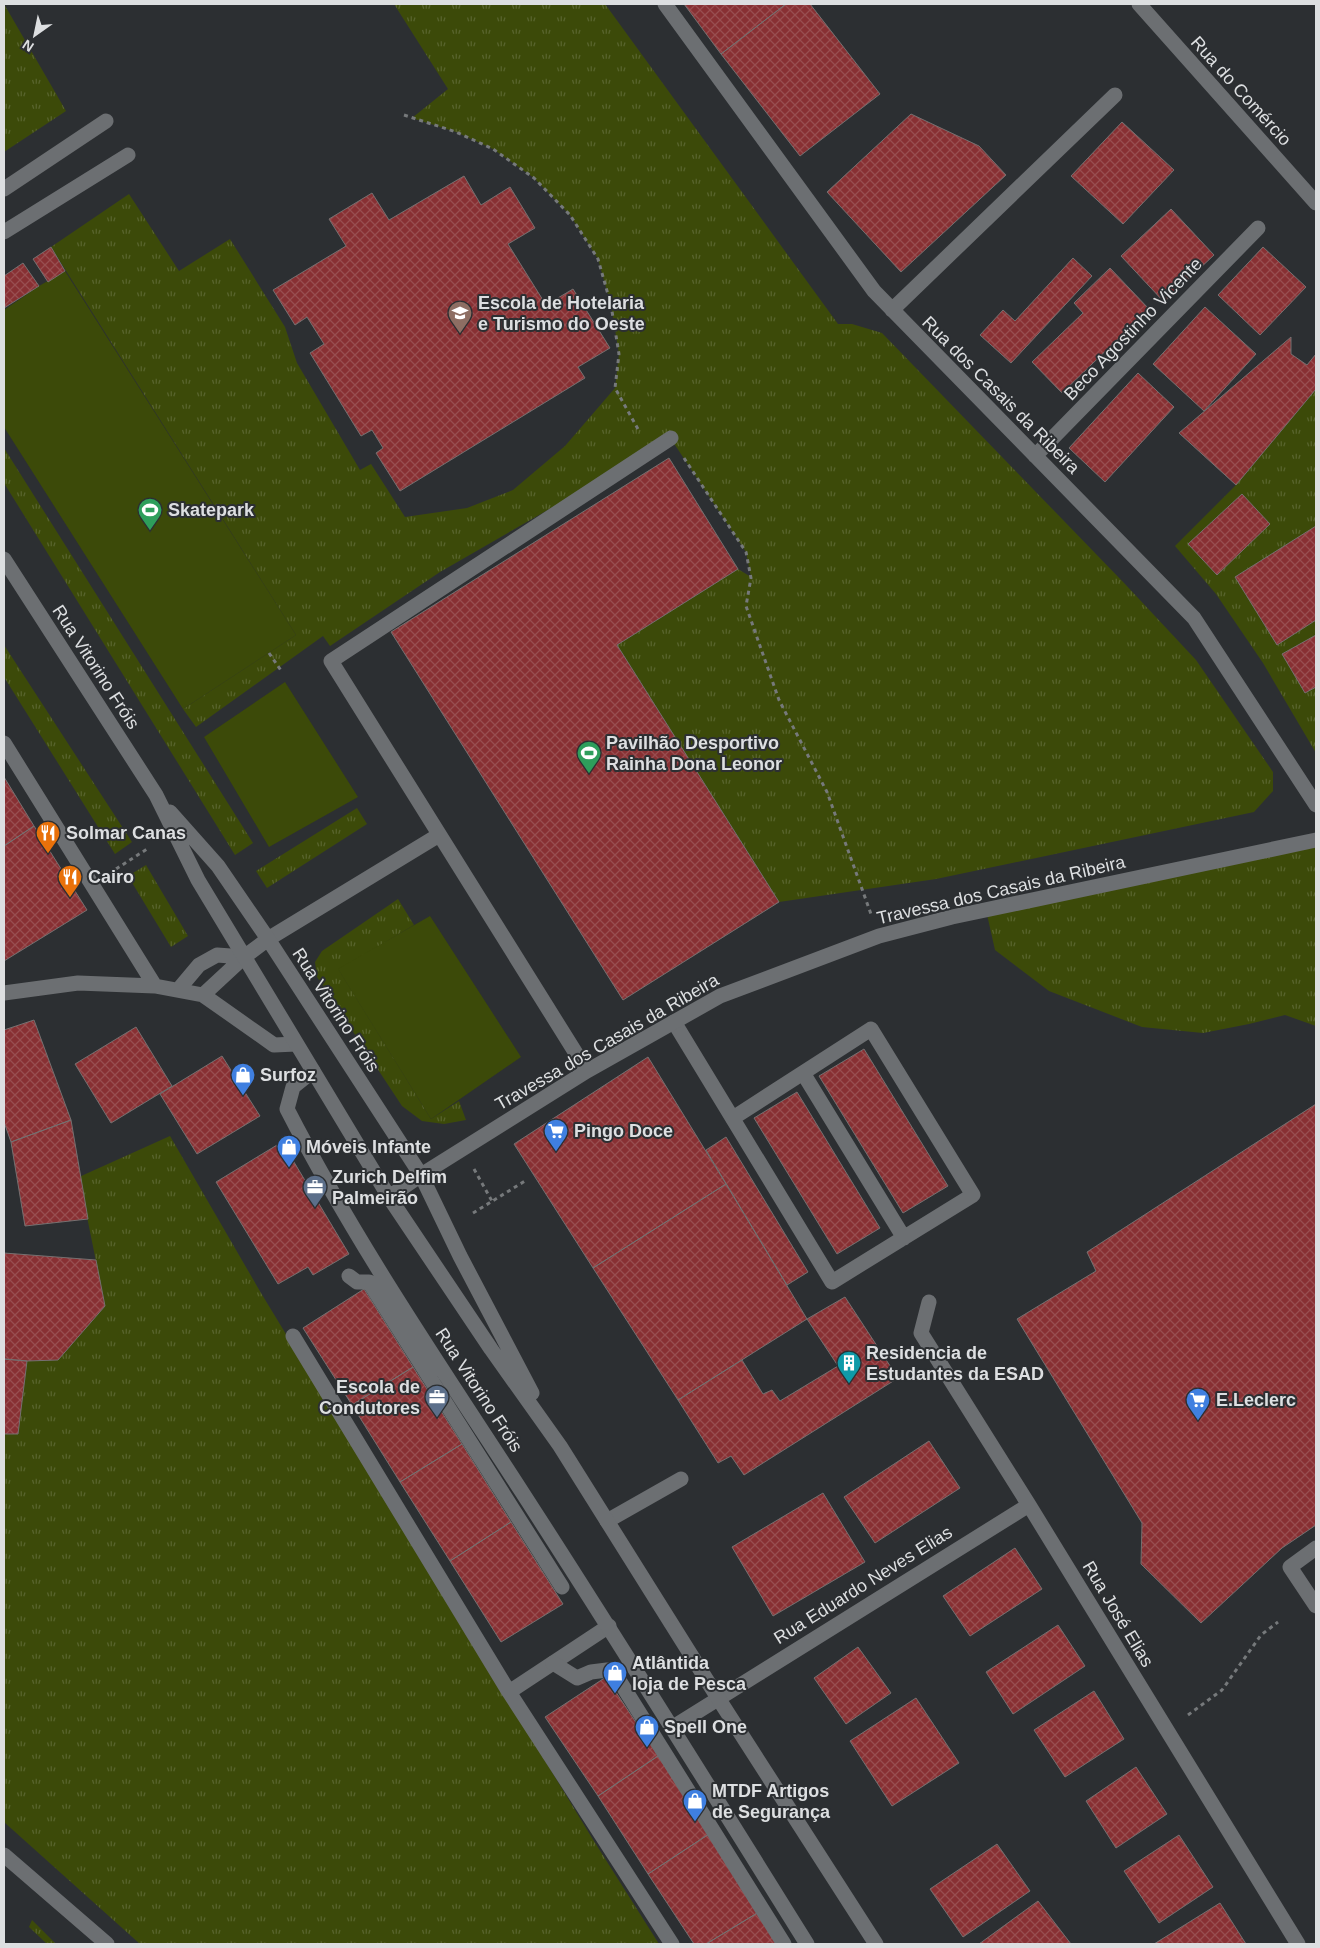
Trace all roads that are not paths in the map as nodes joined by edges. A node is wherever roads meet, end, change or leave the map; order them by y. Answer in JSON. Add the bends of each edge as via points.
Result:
{"nodes":[{"id":1,"x":665,"y":4,"type":"edge"},
{"id":2,"x":1145,"y":6,"type":"edge"},
{"id":3,"x":1115,"y":95,"type":"dead end"},
{"id":4,"x":106,"y":121,"type":"dead end"},
{"id":5,"x":128,"y":155,"type":"dead end"},
{"id":6,"x":4,"y":189,"type":"edge"},
{"id":7,"x":1316,"y":203,"type":"edge"},
{"id":8,"x":1258,"y":228,"type":"dead end"},
{"id":9,"x":4,"y":232,"type":"edge"},
{"id":10,"x":892,"y":310,"type":"junction"},
{"id":11,"x":672,"y":438,"type":"road end"},
{"id":12,"x":1035,"y":456,"type":"junction"},
{"id":13,"x":4,"y":559,"type":"edge"},
{"id":14,"x":4,"y":742,"type":"edge"},
{"id":15,"x":156,"y":795,"type":"junction"},
{"id":16,"x":1316,"y":806,"type":"edge"},
{"id":17,"x":439,"y":835,"type":"junction"},
{"id":18,"x":1316,"y":840,"type":"edge"},
{"id":19,"x":268,"y":939,"type":"junction"},
{"id":20,"x":244,"y":957,"type":"junction"},
{"id":21,"x":155,"y":986,"type":"junction"},
{"id":22,"x":178,"y":990,"type":"junction"},
{"id":23,"x":4,"y":993,"type":"edge"},
{"id":24,"x":203,"y":995,"type":"junction"},
{"id":25,"x":674,"y":1022,"type":"junction"},
{"id":26,"x":296,"y":1044,"type":"junction"},
{"id":27,"x":313,"y":1071,"type":"junction"},
{"id":28,"x":587,"y":1071,"type":"junction"},
{"id":29,"x":804,"y":1073,"type":"junction"},
{"id":30,"x":733,"y":1118,"type":"junction"},
{"id":31,"x":421,"y":1175,"type":"junction"},
{"id":32,"x":389,"y":1197,"type":"junction"},
{"id":33,"x":904,"y":1238,"type":"junction"},
{"id":34,"x":349,"y":1276,"type":"dead end"},
{"id":35,"x":929,"y":1302,"type":"dead end"},
{"id":36,"x":294,"y":1336,"type":"dead end"},
{"id":37,"x":560,"y":1446,"type":"junction"},
{"id":38,"x":680,"y":1479,"type":"dead end"},
{"id":39,"x":1029,"y":1505,"type":"junction"},
{"id":40,"x":607,"y":1521,"type":"junction"},
{"id":41,"x":1316,"y":1548,"type":"edge"},
{"id":42,"x":562,"y":1588,"type":"dead end"},
{"id":43,"x":1316,"y":1606,"type":"edge"},
{"id":44,"x":609,"y":1626,"type":"junction"},
{"id":45,"x":553,"y":1663,"type":"junction"},
{"id":46,"x":509,"y":1692,"type":"junction"},
{"id":47,"x":718,"y":1698,"type":"junction"},
{"id":48,"x":672,"y":1727,"type":"junction"},
{"id":49,"x":4,"y":1855,"type":"edge"},
{"id":50,"x":107,"y":1944,"type":"edge"},
{"id":51,"x":672,"y":1944,"type":"edge"},
{"id":52,"x":784,"y":1944,"type":"edge"},
{"id":53,"x":807,"y":1944,"type":"edge"},
{"id":54,"x":876,"y":1944,"type":"edge"},
{"id":55,"x":1298,"y":1944,"type":"edge"}],
"edges":[{"from":1,"to":10,"type":"street","name":"Rua dos Casais da Ribeira","via":[[874,292]]},
{"from":2,"to":7,"type":"street","name":"Rua do Comércio"},
{"from":3,"to":10,"type":"street"},
{"from":4,"to":6,"type":"street"},
{"from":5,"to":9,"type":"street"},
{"from":8,"to":12,"type":"street","name":"Beco Agostinho Vicente"},
{"from":10,"to":12,"type":"street","name":"Rua dos Casais da Ribeira"},
{"from":11,"to":17,"type":"street","via":[[331,661]]},
{"from":12,"to":16,"type":"street","name":"Rua dos Casais da Ribeira","via":[[1194,618]]},
{"from":13,"to":15,"type":"street","name":"Rua Vitorino Fróis"},
{"from":14,"to":21,"type":"street"},
{"from":15,"to":19,"type":"street","name":"Rua Vitorino Fróis","via":[[218,866]]},
{"from":15,"to":20,"type":"street","name":"Rua Vitorino Fróis","via":[[198,880]]},
{"from":17,"to":19,"type":"street"},
{"from":17,"to":28,"type":"street"},
{"from":18,"to":25,"type":"street","name":"Travessa dos Casais da Ribeira","via":[[952,917],[878,936],[720,996]]},
{"from":19,"to":20,"type":"street"},
{"from":19,"to":31,"type":"street","name":"Rua Vitorino Fróis"},
{"from":20,"to":22,"type":"street","via":[[217,955],[199,965]]},
{"from":20,"to":24,"type":"street"},
{"from":20,"to":26,"type":"street","name":"Rua Vitorino Fróis"},
{"from":21,"to":22,"type":"street"},
{"from":21,"to":23,"type":"street","via":[[78,983]]},
{"from":22,"to":24,"type":"street"},
{"from":24,"to":26,"type":"street","via":[[274,1045]]},
{"from":25,"to":28,"type":"street","name":"Travessa dos Casais da Ribeira"},
{"from":25,"to":30,"type":"street"},
{"from":26,"to":27,"type":"street","name":"Rua Vitorino Fróis"},
{"from":27,"to":32,"type":"street","name":"Rua Vitorino Fróis"},
{"from":27,"to":44,"type":"street","name":"Rua Vitorino Fróis","via":[[293,1087],[287,1109],[306,1146],[366,1251]]},
{"from":28,"to":31,"type":"street","name":"Travessa dos Casais da Ribeira"},
{"from":29,"to":30,"type":"street"},
{"from":29,"to":33,"type":"street"},
{"from":29,"to":33,"type":"street","via":[[871,1029],[973,1195]]},
{"from":30,"to":33,"type":"street","via":[[832,1282]]},
{"from":31,"to":32,"type":"street","name":"Travessa dos Casais da Ribeira"},
{"from":31,"to":37,"type":"street","name":"Rua Vitorino Fróis"},
{"from":32,"to":37,"type":"street","name":"Rua Vitorino Fróis"},
{"from":34,"to":42,"type":"street","via":[[357,1282],[369,1282]]},
{"from":35,"to":39,"type":"street","name":"Rua José Elias","via":[[921,1333]]},
{"from":36,"to":46,"type":"street"},
{"from":37,"to":40,"type":"street","name":"Rua Vitorino Fróis"},
{"from":38,"to":40,"type":"street"},
{"from":39,"to":47,"type":"street","name":"Rua Eduardo Neves Elias"},
{"from":39,"to":55,"type":"street","name":"Rua José Elias"},
{"from":40,"to":47,"type":"street","name":"Rua Vitorino Fróis"},
{"from":41,"to":43,"type":"street","via":[[1290,1567]]},
{"from":44,"to":45,"type":"street"},
{"from":44,"to":48,"type":"street","name":"Rua Vitorino Fróis"},
{"from":45,"to":46,"type":"street"},
{"from":45,"to":52,"type":"street","via":[[577,1678],[607,1670],[617,1677]]},
{"from":46,"to":51,"type":"street"},
{"from":47,"to":48,"type":"street"},
{"from":47,"to":54,"type":"street","name":"Rua Vitorino Fróis"},
{"from":48,"to":53,"type":"street","name":"Rua Vitorino Fróis"},
{"from":49,"to":50,"type":"street"}]}
